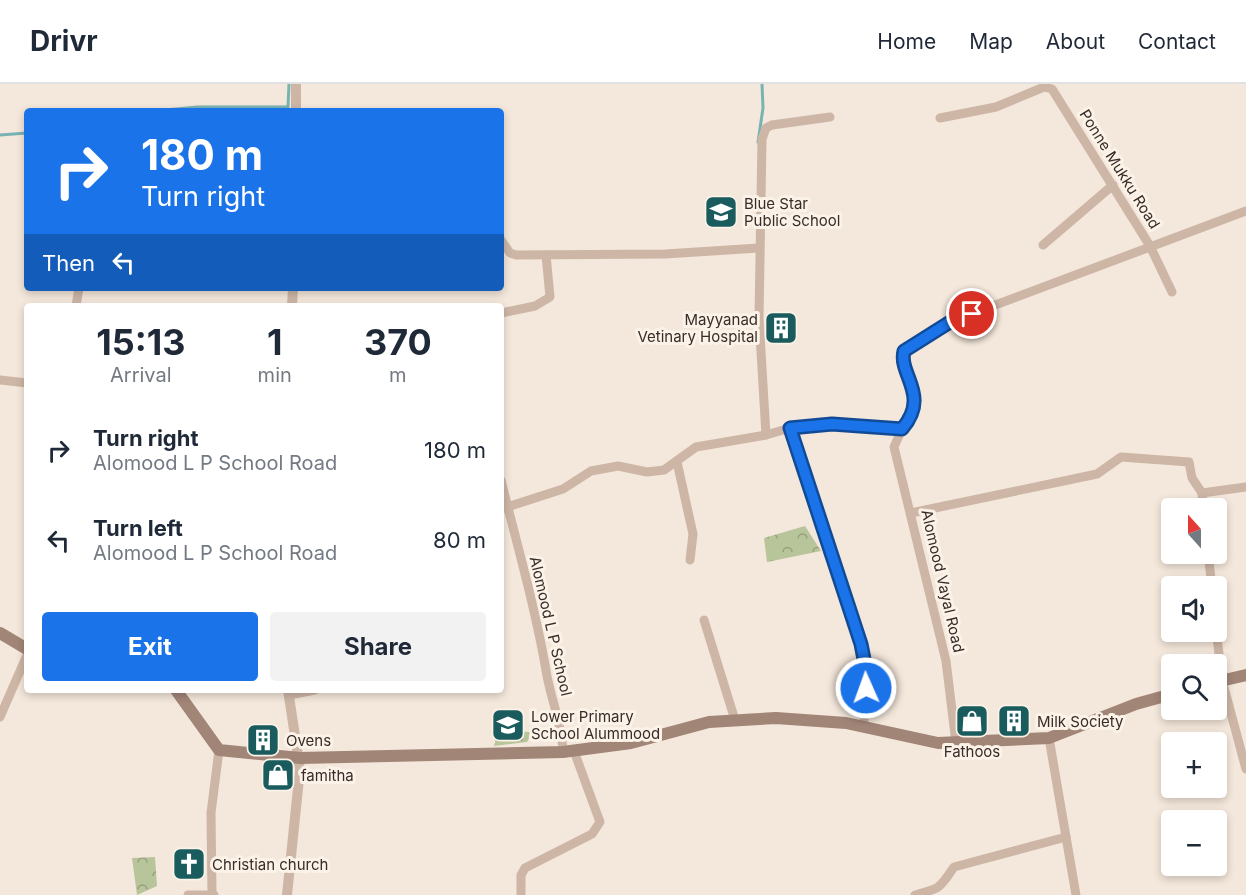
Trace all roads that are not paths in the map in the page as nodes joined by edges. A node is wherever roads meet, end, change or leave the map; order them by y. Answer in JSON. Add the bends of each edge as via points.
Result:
{"nodes":[{"id":1,"x":296,"y":84,"type":"edge"},
{"id":2,"x":296,"y":108,"type":"edge"},
{"id":3,"x":830,"y":117,"type":"dead end"},
{"id":4,"x":940,"y":118,"type":"dead end"},
{"id":5,"x":1113,"y":185,"type":"junction"},
{"id":6,"x":1246,"y":211,"type":"edge"},
{"id":7,"x":504,"y":244,"type":"edge"},
{"id":8,"x":1043,"y":245,"type":"dead end"},
{"id":9,"x":1150,"y":246,"type":"junction"},
{"id":10,"x":759,"y":248,"type":"junction"},
{"id":11,"x":546,"y":255,"type":"junction"},
{"id":12,"x":1172,"y":292,"type":"dead end"},
{"id":13,"x":504,"y":312,"type":"edge"},
{"id":14,"x":0,"y":380,"type":"edge"},
{"id":15,"x":24,"y":383,"type":"edge"},
{"id":16,"x":790,"y":428,"type":"junction"},
{"id":17,"x":902,"y":429,"type":"junction"},
{"id":18,"x":766,"y":435,"type":"junction"},
{"id":19,"x":677,"y":462,"type":"junction"},
{"id":20,"x":1246,"y":487,"type":"edge"},
{"id":21,"x":1202,"y":493,"type":"junction"},
{"id":22,"x":1202,"y":498,"type":"edge"},
{"id":23,"x":504,"y":508,"type":"edge"},
{"id":24,"x":911,"y":513,"type":"junction"},
{"id":25,"x":690,"y":560,"type":"dead end"},
{"id":26,"x":704,"y":620,"type":"dead end"},
{"id":27,"x":0,"y":633,"type":"edge"},
{"id":28,"x":24,"y":647,"type":"edge"},
{"id":29,"x":24,"y":662,"type":"edge"},
{"id":30,"x":1246,"y":675,"type":"edge"},
{"id":31,"x":1227,"y":679,"type":"edge"},
{"id":32,"x":178,"y":693,"type":"edge"},
{"id":33,"x":288,"y":693,"type":"edge"},
{"id":34,"x":1161,"y":697,"type":"edge"},
{"id":35,"x":1227,"y":707,"type":"edge"},
{"id":36,"x":0,"y":717,"type":"edge"},
{"id":37,"x":735,"y":720,"type":"junction"},
{"id":38,"x":864,"y":727,"type":"junction"},
{"id":39,"x":1049,"y":738,"type":"junction"},
{"id":40,"x":956,"y":743,"type":"junction"},
{"id":41,"x":219,"y":750,"type":"junction"},
{"id":42,"x":568,"y":751,"type":"junction"},
{"id":43,"x":300,"y":758,"type":"junction"},
{"id":44,"x":1246,"y":769,"type":"edge"},
{"id":45,"x":1065,"y":837,"type":"junction"},
{"id":46,"x":934,"y":892,"type":"edge"},
{"id":47,"x":188,"y":895,"type":"edge"},
{"id":48,"x":213,"y":895,"type":"edge"},
{"id":49,"x":287,"y":895,"type":"edge"},
{"id":50,"x":521,"y":895,"type":"edge"},
{"id":51,"x":915,"y":895,"type":"edge"},
{"id":52,"x":1076,"y":895,"type":"edge"}],
"edges":[{"from":1,"to":2,"type":"street"},
{"from":3,"to":10,"type":"street","via":[[777,123],[763,133]]},
{"from":4,"to":5,"type":"street","name":"Ponne Mukku Road","via":[[996,106],[1044,87],[1053,89]]},
{"from":5,"to":8,"type":"street"},
{"from":5,"to":9,"type":"street","name":"Ponne Mukku Road"},
{"from":6,"to":9,"type":"street","name":"Ponne Mukku Road"},
{"from":7,"to":11,"type":"street","via":[[510,253]]},
{"from":9,"to":12,"type":"street"},
{"from":9,"to":17,"type":"street","name":"Alomood Vayal Road","via":[[950,322],[911,345],[903,358],[915,390]]},
{"from":10,"to":11,"type":"street"},
{"from":10,"to":18,"type":"street"},
{"from":11,"to":13,"type":"street","via":[[550,297],[535,306]]},
{"from":14,"to":15,"type":"street"},
{"from":16,"to":17,"type":"street","via":[[832,424]]},
{"from":16,"to":18,"type":"street"},
{"from":16,"to":38,"type":"street","via":[[865,658]]},
{"from":17,"to":24,"type":"street","name":"Alomood Vayal Road","via":[[894,447]]},
{"from":18,"to":19,"type":"street","via":[[696,447]]},
{"from":19,"to":23,"type":"street","via":[[664,470],[647,472],[618,466],[598,469],[563,489]]},
{"from":19,"to":25,"type":"street","via":[[693,534]]},
{"from":20,"to":21,"type":"street"},
{"from":21,"to":22,"type":"street"},
{"from":21,"to":24,"type":"street","via":[[1192,478],[1189,462],[1120,457],[1098,474]]},
{"from":23,"to":42,"type":"street","name":"Alomood L P School","via":[[543,644],[547,677]]},
{"from":24,"to":40,"type":"street","name":"Alomood Vayal Road","via":[[946,661]]},
{"from":26,"to":37,"type":"street"},
{"from":27,"to":28,"type":"main road"},
{"from":29,"to":36,"type":"street"},
{"from":30,"to":31,"type":"main road"},
{"from":32,"to":41,"type":"main road"},
{"from":33,"to":43,"type":"street"},
{"from":34,"to":39,"type":"main road"},
{"from":35,"to":44,"type":"street"},
{"from":37,"to":38,"type":"main road","via":[[804,719]]},
{"from":37,"to":42,"type":"main road","via":[[709,722],[631,743]]},
{"from":38,"to":40,"type":"main road","via":[[938,743]]},
{"from":39,"to":40,"type":"main road"},
{"from":39,"to":45,"type":"street"},
{"from":41,"to":43,"type":"main road"},
{"from":41,"to":48,"type":"street","via":[[211,813]]},
{"from":42,"to":43,"type":"main road"},
{"from":42,"to":50,"type":"street","name":"Alomood L P School","via":[[600,822],[598,829],[525,868]]},
{"from":43,"to":49,"type":"street"},
{"from":45,"to":46,"type":"street","via":[[954,867],[946,882]]},
{"from":45,"to":52,"type":"street"},
{"from":46,"to":51,"type":"street"},
{"from":47,"to":48,"type":"street"}]}
